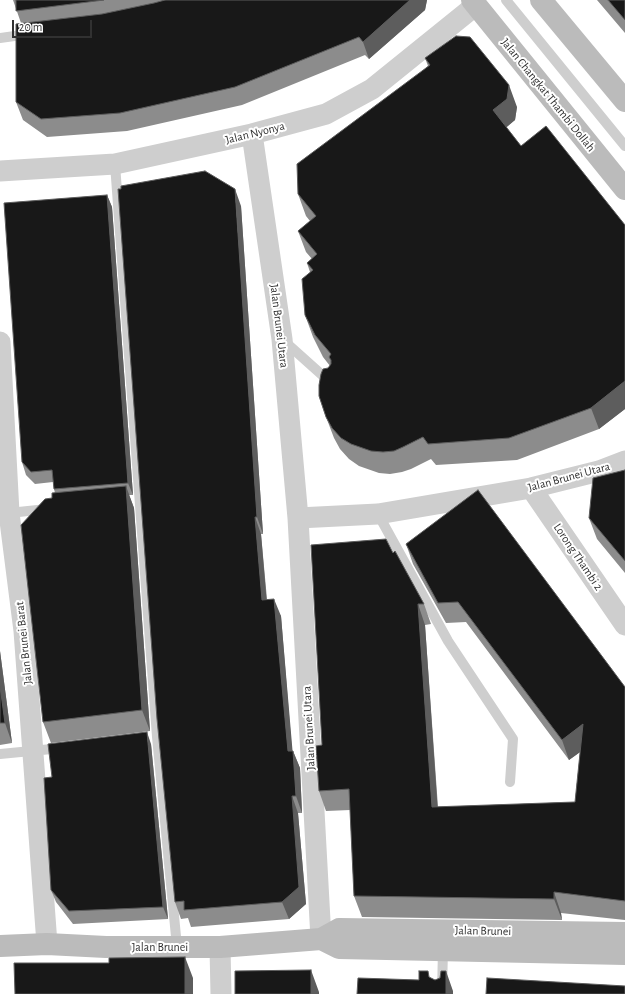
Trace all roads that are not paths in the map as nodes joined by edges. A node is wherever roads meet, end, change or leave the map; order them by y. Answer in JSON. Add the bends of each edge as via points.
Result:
{"nodes":[{"id":1,"x":506,"y":0,"type":"edge"},
{"id":2,"x":541,"y":0,"type":"edge"},
{"id":3,"x":474,"y":2,"type":"edge"},
{"id":4,"x":38,"y":33,"type":"edge"},
{"id":5,"x":0,"y":38,"type":"edge"},
{"id":6,"x":625,"y":101,"type":"edge"},
{"id":7,"x":252,"y":134,"type":"junction"},
{"id":8,"x":625,"y":146,"type":"edge"},
{"id":9,"x":115,"y":164,"type":"junction"},
{"id":10,"x":0,"y":171,"type":"edge"},
{"id":11,"x":625,"y":189,"type":"edge"},
{"id":12,"x":282,"y":339,"type":"junction"},
{"id":13,"x":0,"y":355,"type":"edge"},
{"id":14,"x":333,"y":384,"type":"edge"},
{"id":15,"x":625,"y":461,"type":"edge"},
{"id":16,"x":531,"y":488,"type":"junction"},
{"id":17,"x":55,"y":509,"type":"edge"},
{"id":18,"x":5,"y":513,"type":"edge"},
{"id":19,"x":378,"y":514,"type":"junction"},
{"id":20,"x":298,"y":518,"type":"junction"},
{"id":21,"x":625,"y":625,"type":"edge"},
{"id":22,"x":72,"y":747,"type":"edge"},
{"id":23,"x":33,"y":752,"type":"junction"},
{"id":24,"x":0,"y":754,"type":"edge"},
{"id":25,"x":510,"y":782,"type":"dead end"},
{"id":26,"x":625,"y":933,"type":"edge"},
{"id":27,"x":320,"y":939,"type":"junction"},
{"id":28,"x":443,"y":940,"type":"junction"},
{"id":29,"x":47,"y":944,"type":"junction"},
{"id":30,"x":0,"y":946,"type":"edge"},
{"id":31,"x":177,"y":946,"type":"junction"},
{"id":32,"x":220,"y":947,"type":"junction"},
{"id":33,"x":625,"y":954,"type":"edge"},
{"id":34,"x":222,"y":994,"type":"edge"},
{"id":35,"x":442,"y":994,"type":"edge"}],
"edges":[{"from":1,"to":8,"type":"lane"},
{"from":2,"to":6,"type":"street"},
{"from":3,"to":7,"type":"street","name":"Jalan Nyonya","via":[[372,89],[326,114]]},
{"from":3,"to":11,"type":"street","name":"Jalan Changkat Thambi Dollah"},
{"from":4,"to":5,"type":"lane"},
{"from":7,"to":9,"type":"street","name":"Jalan Nyonya"},
{"from":7,"to":12,"type":"street","name":"Jalan Brunei Utara"},
{"from":9,"to":10,"type":"street","name":"Jalan Nyonya"},
{"from":9,"to":31,"type":"lane","via":[[135,501],[153,738]]},
{"from":12,"to":14,"type":"lane"},
{"from":12,"to":20,"type":"street","name":"Jalan Brunei Utara"},
{"from":13,"to":18,"type":"street","name":"Jalan Brunei Barat"},
{"from":15,"to":16,"type":"street","name":"Jalan Brunei Utara","via":[[599,471]]},
{"from":16,"to":19,"type":"street","name":"Jalan Brunei Utara"},
{"from":16,"to":21,"type":"street","name":"Lorong Thambi 2"},
{"from":17,"to":18,"type":"lane"},
{"from":18,"to":23,"type":"street","name":"Jalan Brunei Barat","via":[[24,631]]},
{"from":19,"to":20,"type":"street","name":"Jalan Brunei Utara"},
{"from":19,"to":25,"type":"lane","via":[[448,641],[514,739]]},
{"from":20,"to":27,"type":"street","name":"Jalan Brunei Utara"},
{"from":22,"to":23,"type":"lane"},
{"from":23,"to":24,"type":"lane"},
{"from":23,"to":29,"type":"street","name":"Jalan Brunei Barat"},
{"from":26,"to":28,"type":"street","name":"Jalan Brunei"},
{"from":27,"to":28,"type":"street","name":"Jalan Brunei","via":[[339,929]]},
{"from":27,"to":32,"type":"street","name":"Jalan Brunei"},
{"from":28,"to":33,"type":"street","name":"Jalan Brunei"},
{"from":28,"to":35,"type":"lane"},
{"from":29,"to":30,"type":"street","name":"Jalan Brunei"},
{"from":29,"to":31,"type":"street","name":"Jalan Brunei","via":[[106,947]]},
{"from":31,"to":32,"type":"street","name":"Jalan Brunei"},
{"from":32,"to":34,"type":"street"}]}
